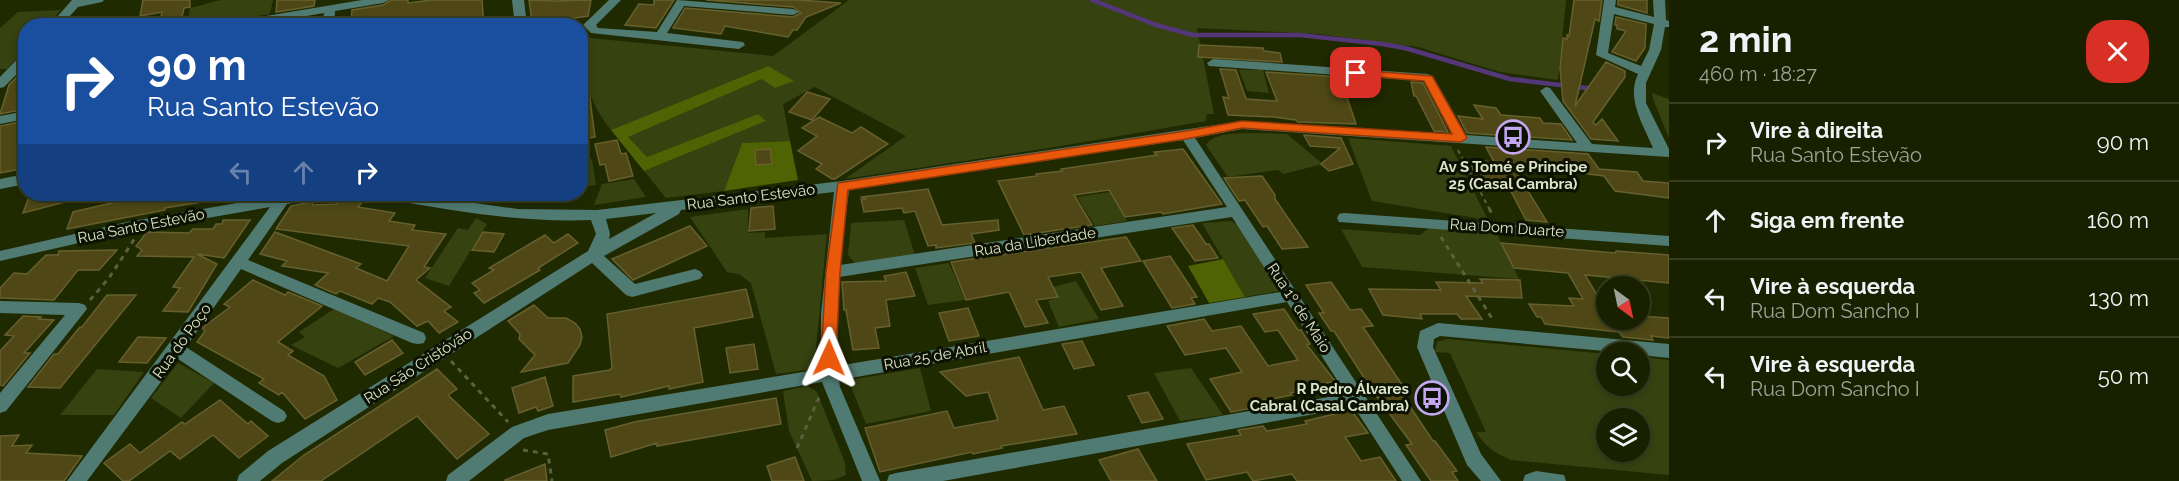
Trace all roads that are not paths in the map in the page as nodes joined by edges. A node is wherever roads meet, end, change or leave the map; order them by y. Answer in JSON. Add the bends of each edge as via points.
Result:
{"nodes":[{"id":1,"x":98,"y":0,"type":"edge"},
{"id":2,"x":384,"y":0,"type":"edge"},
{"id":3,"x":518,"y":0,"type":"edge"},
{"id":4,"x":615,"y":0,"type":"edge"},
{"id":5,"x":1659,"y":0,"type":"edge"},
{"id":6,"x":76,"y":2,"type":"edge"},
{"id":7,"x":1610,"y":4,"type":"edge"},
{"id":8,"x":331,"y":7,"type":"edge"},
{"id":9,"x":793,"y":12,"type":"dead end"},
{"id":10,"x":61,"y":18,"type":"edge"},
{"id":11,"x":269,"y":18,"type":"edge"},
{"id":12,"x":520,"y":18,"type":"edge"},
{"id":13,"x":588,"y":22,"type":"edge"},
{"id":14,"x":1664,"y":23,"type":"edge"},
{"id":15,"x":588,"y":27,"type":"edge"},
{"id":16,"x":660,"y":36,"type":"junction"},
{"id":17,"x":738,"y":45,"type":"dead end"},
{"id":18,"x":1212,"y":63,"type":"dead end"},
{"id":19,"x":18,"y":65,"type":"edge"},
{"id":20,"x":1645,"y":72,"type":"junction"},
{"id":21,"x":0,"y":84,"type":"edge"},
{"id":22,"x":1546,"y":91,"type":"dead end"},
{"id":23,"x":18,"y":117,"type":"edge"},
{"id":24,"x":0,"y":120,"type":"edge"},
{"id":25,"x":1186,"y":135,"type":"junction"},
{"id":26,"x":1456,"y":138,"type":"junction"},
{"id":27,"x":1587,"y":147,"type":"junction"},
{"id":28,"x":1665,"y":153,"type":"edge"},
{"id":29,"x":18,"y":181,"type":"edge"},
{"id":30,"x":0,"y":184,"type":"edge"},
{"id":31,"x":842,"y":186,"type":"junction"},
{"id":32,"x":261,"y":201,"type":"edge"},
{"id":33,"x":282,"y":201,"type":"edge"},
{"id":34,"x":435,"y":201,"type":"edge"},
{"id":35,"x":682,"y":205,"type":"junction"},
{"id":36,"x":626,"y":212,"type":"junction"},
{"id":37,"x":1236,"y":212,"type":"junction"},
{"id":38,"x":597,"y":215,"type":"junction"},
{"id":39,"x":1344,"y":218,"type":"dead end"},
{"id":40,"x":624,"y":236,"type":"junction"},
{"id":41,"x":1669,"y":241,"type":"edge"},
{"id":42,"x":0,"y":256,"type":"edge"},
{"id":43,"x":594,"y":256,"type":"junction"},
{"id":44,"x":239,"y":262,"type":"junction"},
{"id":45,"x":833,"y":272,"type":"junction"},
{"id":46,"x":695,"y":275,"type":"dead end"},
{"id":47,"x":1290,"y":296,"type":"junction"},
{"id":48,"x":0,"y":308,"type":"edge"},
{"id":49,"x":418,"y":338,"type":"dead end"},
{"id":50,"x":176,"y":350,"type":"junction"},
{"id":51,"x":1669,"y":351,"type":"edge"},
{"id":52,"x":830,"y":381,"type":"junction"},
{"id":53,"x":1358,"y":399,"type":"junction"},
{"id":54,"x":0,"y":406,"type":"edge"},
{"id":55,"x":278,"y":416,"type":"dead end"},
{"id":56,"x":76,"y":481,"type":"edge"},
{"id":57,"x":246,"y":481,"type":"edge"},
{"id":58,"x":455,"y":481,"type":"edge"},
{"id":59,"x":871,"y":481,"type":"edge"},
{"id":60,"x":896,"y":481,"type":"edge"},
{"id":61,"x":1412,"y":481,"type":"edge"},
{"id":62,"x":1492,"y":481,"type":"edge"},
{"id":63,"x":1532,"y":481,"type":"edge"},
{"id":64,"x":1557,"y":481,"type":"edge"}],
"edges":[{"from":1,"to":6,"type":"street"},
{"from":2,"to":8,"type":"street"},
{"from":3,"to":12,"type":"street"},
{"from":4,"to":13,"type":"street"},
{"from":5,"to":14,"type":"street"},
{"from":6,"to":10,"type":"street"},
{"from":7,"to":14,"type":"street"},
{"from":7,"to":20,"type":"street","via":[[1602,55]]},
{"from":8,"to":11,"type":"street"},
{"from":9,"to":16,"type":"street","via":[[681,2]]},
{"from":14,"to":20,"type":"street"},
{"from":15,"to":16,"type":"street"},
{"from":16,"to":17,"type":"street"},
{"from":18,"to":26,"type":"street","via":[[1428,78]]},
{"from":19,"to":21,"type":"street"},
{"from":20,"to":28,"type":"street","via":[[1640,82],[1640,103]]},
{"from":22,"to":27,"type":"street"},
{"from":23,"to":24,"type":"street"},
{"from":25,"to":26,"type":"street","name":"Rua Santo Estevão","via":[[1242,124]]},
{"from":25,"to":31,"type":"street","name":"Rua Santo Estevão"},
{"from":25,"to":37,"type":"street","name":"Rua 1º de Maio"},
{"from":26,"to":27,"type":"street","name":"Rua Santo Estevão"},
{"from":27,"to":28,"type":"street","name":"Rua Santo Estevão"},
{"from":29,"to":30,"type":"street"},
{"from":31,"to":35,"type":"street","name":"Rua Santo Estevão"},
{"from":31,"to":45,"type":"street"},
{"from":32,"to":42,"type":"street","name":"Rua Santo Estevão"},
{"from":33,"to":44,"type":"street","name":"Rua do Poço"},
{"from":34,"to":38,"type":"street","name":"Rua Santo Estevão","via":[[531,215]]},
{"from":35,"to":36,"type":"street","name":"Rua Santo Estevão"},
{"from":35,"to":40,"type":"street","name":"Rua São Cristóvão"},
{"from":36,"to":38,"type":"street","name":"Rua Santo Estevão"},
{"from":36,"to":40,"type":"street","via":[[629,224]]},
{"from":37,"to":45,"type":"street","name":"Rua da Liberdade"},
{"from":37,"to":47,"type":"street","name":"Rua 1º de Maio"},
{"from":38,"to":43,"type":"street","via":[[603,234]]},
{"from":39,"to":41,"type":"street","name":"Rua Dom Duarte"},
{"from":40,"to":43,"type":"street","name":"Rua São Cristóvão"},
{"from":43,"to":46,"type":"street","via":[[632,291]]},
{"from":43,"to":57,"type":"street","name":"Rua São Cristóvão","via":[[275,457]]},
{"from":44,"to":49,"type":"street"},
{"from":44,"to":50,"type":"street","name":"Rua do Poço"},
{"from":45,"to":52,"type":"street","via":[[828,342]]},
{"from":47,"to":52,"type":"street","name":"Rua 25 de Abril"},
{"from":47,"to":53,"type":"street","name":"Rua 1º de Maio"},
{"from":48,"to":54,"type":"street","via":[[79,309]]},
{"from":50,"to":55,"type":"street"},
{"from":50,"to":56,"type":"street","name":"Rua do Poço"},
{"from":51,"to":62,"type":"street","via":[[1438,329],[1426,336],[1425,347],[1474,459]]},
{"from":52,"to":58,"type":"street","name":"Rua 25 de Abril","via":[[548,422],[518,432]]},
{"from":52,"to":59,"type":"street"},
{"from":53,"to":60,"type":"street"},
{"from":53,"to":61,"type":"street","name":"Rua 1º de Maio"},
{"from":63,"to":64,"type":"street"}]}
